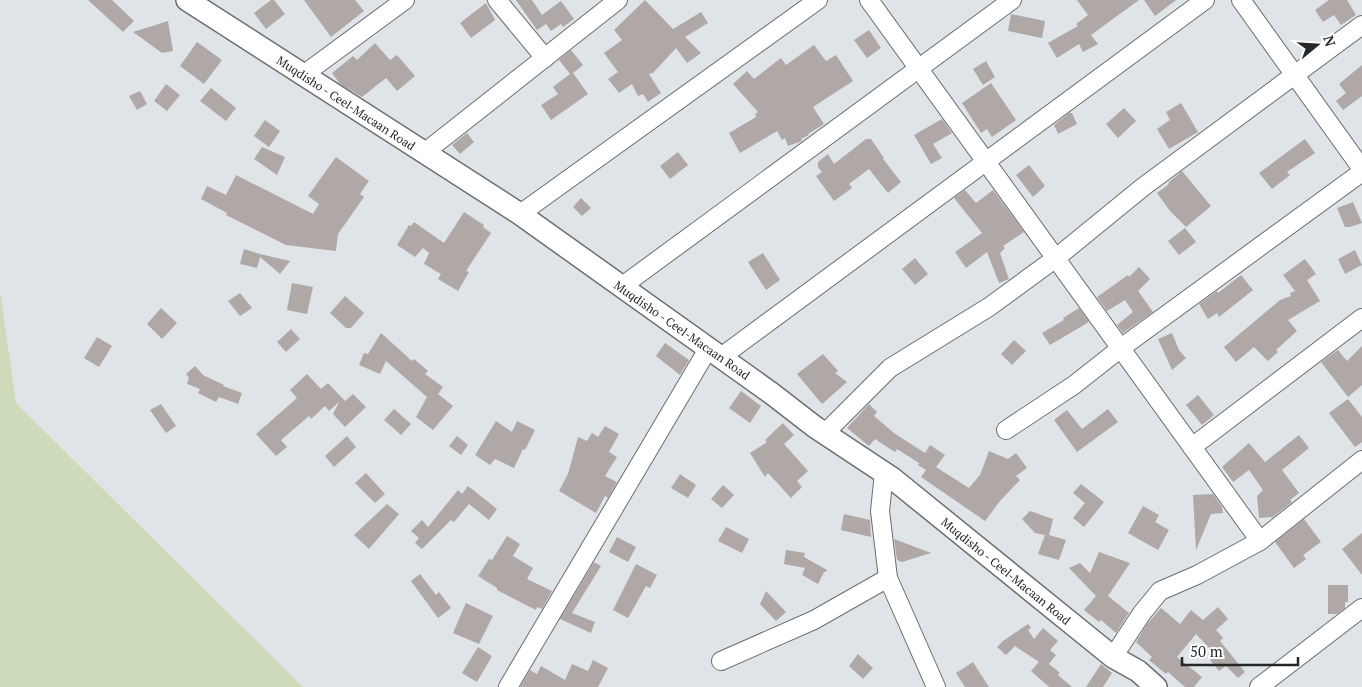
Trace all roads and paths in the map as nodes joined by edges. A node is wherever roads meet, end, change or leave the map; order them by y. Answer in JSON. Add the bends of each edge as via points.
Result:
{"nodes":[{"id":1,"x":405,"y":0,"type":"edge"},
{"id":2,"x":497,"y":0,"type":"edge"},
{"id":3,"x":618,"y":0,"type":"edge"},
{"id":4,"x":818,"y":0,"type":"edge"},
{"id":5,"x":870,"y":0,"type":"edge"},
{"id":6,"x":1012,"y":0,"type":"edge"},
{"id":7,"x":1205,"y":0,"type":"edge"},
{"id":8,"x":1241,"y":0,"type":"edge"},
{"id":9,"x":192,"y":1,"type":"edge"},
{"id":10,"x":1362,"y":25,"type":"edge"},
{"id":11,"x":545,"y":58,"type":"junction"},
{"id":12,"x":919,"y":68,"type":"junction"},
{"id":13,"x":303,"y":75,"type":"junction"},
{"id":14,"x":1294,"y":75,"type":"junction"},
{"id":15,"x":424,"y":153,"type":"junction"},
{"id":16,"x":986,"y":162,"type":"junction"},
{"id":17,"x":1362,"y":171,"type":"edge"},
{"id":18,"x":520,"y":214,"type":"junction"},
{"id":19,"x":1056,"y":258,"type":"junction"},
{"id":20,"x":622,"y":287,"type":"junction"},
{"id":21,"x":1362,"y":318,"type":"edge"},
{"id":22,"x":1121,"y":348,"type":"junction"},
{"id":23,"x":714,"y":353,"type":"junction"},
{"id":24,"x":1006,"y":430,"type":"dead end"},
{"id":25,"x":825,"y":433,"type":"junction"},
{"id":26,"x":1192,"y":447,"type":"junction"},
{"id":27,"x":1362,"y":460,"type":"edge"},
{"id":28,"x":884,"y":473,"type":"junction"},
{"id":29,"x":1260,"y":541,"type":"junction"},
{"id":30,"x":888,"y":578,"type":"junction"},
{"id":31,"x":1362,"y":608,"type":"edge"},
{"id":32,"x":1113,"y":657,"type":"junction"},
{"id":33,"x":721,"y":661,"type":"dead end"},
{"id":34,"x":508,"y":687,"type":"edge"},
{"id":35,"x":936,"y":687,"type":"edge"},
{"id":36,"x":1156,"y":687,"type":"edge"},
{"id":37,"x":1258,"y":687,"type":"edge"}],
"edges":[{"from":1,"to":13,"type":"street"},
{"from":2,"to":11,"type":"street"},
{"from":3,"to":11,"type":"street"},
{"from":4,"to":18,"type":"street"},
{"from":5,"to":12,"type":"street"},
{"from":6,"to":12,"type":"street"},
{"from":7,"to":16,"type":"street"},
{"from":8,"to":14,"type":"street"},
{"from":9,"to":13,"type":"street","name":"Muqdisho - Ceel-Macaan Road"},
{"from":10,"to":14,"type":"street"},
{"from":11,"to":15,"type":"street"},
{"from":12,"to":16,"type":"street"},
{"from":12,"to":20,"type":"street"},
{"from":13,"to":15,"type":"street","name":"Muqdisho - Ceel-Macaan Road"},
{"from":14,"to":17,"type":"street"},
{"from":14,"to":19,"type":"street","via":[[1143,187]]},
{"from":15,"to":18,"type":"street","name":"Muqdisho - Ceel-Macaan Road"},
{"from":16,"to":19,"type":"street"},
{"from":16,"to":23,"type":"street"},
{"from":17,"to":22,"type":"street"},
{"from":18,"to":20,"type":"street","name":"Muqdisho - Ceel-Macaan Road"},
{"from":19,"to":22,"type":"street"},
{"from":19,"to":25,"type":"street","via":[[989,307],[890,368]]},
{"from":20,"to":23,"type":"street","name":"Muqdisho - Ceel-Macaan Road"},
{"from":21,"to":26,"type":"street"},
{"from":22,"to":24,"type":"street","via":[[1074,386]]},
{"from":22,"to":26,"type":"street"},
{"from":23,"to":25,"type":"street","name":"Muqdisho - Ceel-Macaan Road"},
{"from":23,"to":34,"type":"street"},
{"from":25,"to":28,"type":"street","name":"Muqdisho - Ceel-Macaan Road"},
{"from":26,"to":29,"type":"street"},
{"from":27,"to":29,"type":"street"},
{"from":28,"to":30,"type":"street","via":[[880,511]]},
{"from":28,"to":32,"type":"street","name":"Muqdisho - Ceel-Macaan Road"},
{"from":29,"to":32,"type":"street","via":[[1160,591]]},
{"from":30,"to":33,"type":"street","via":[[814,620]]},
{"from":30,"to":35,"type":"street"},
{"from":31,"to":37,"type":"street"},
{"from":32,"to":36,"type":"street","name":"Muqdisho - Ceel-Macaan Road","via":[[1138,671]]}]}
